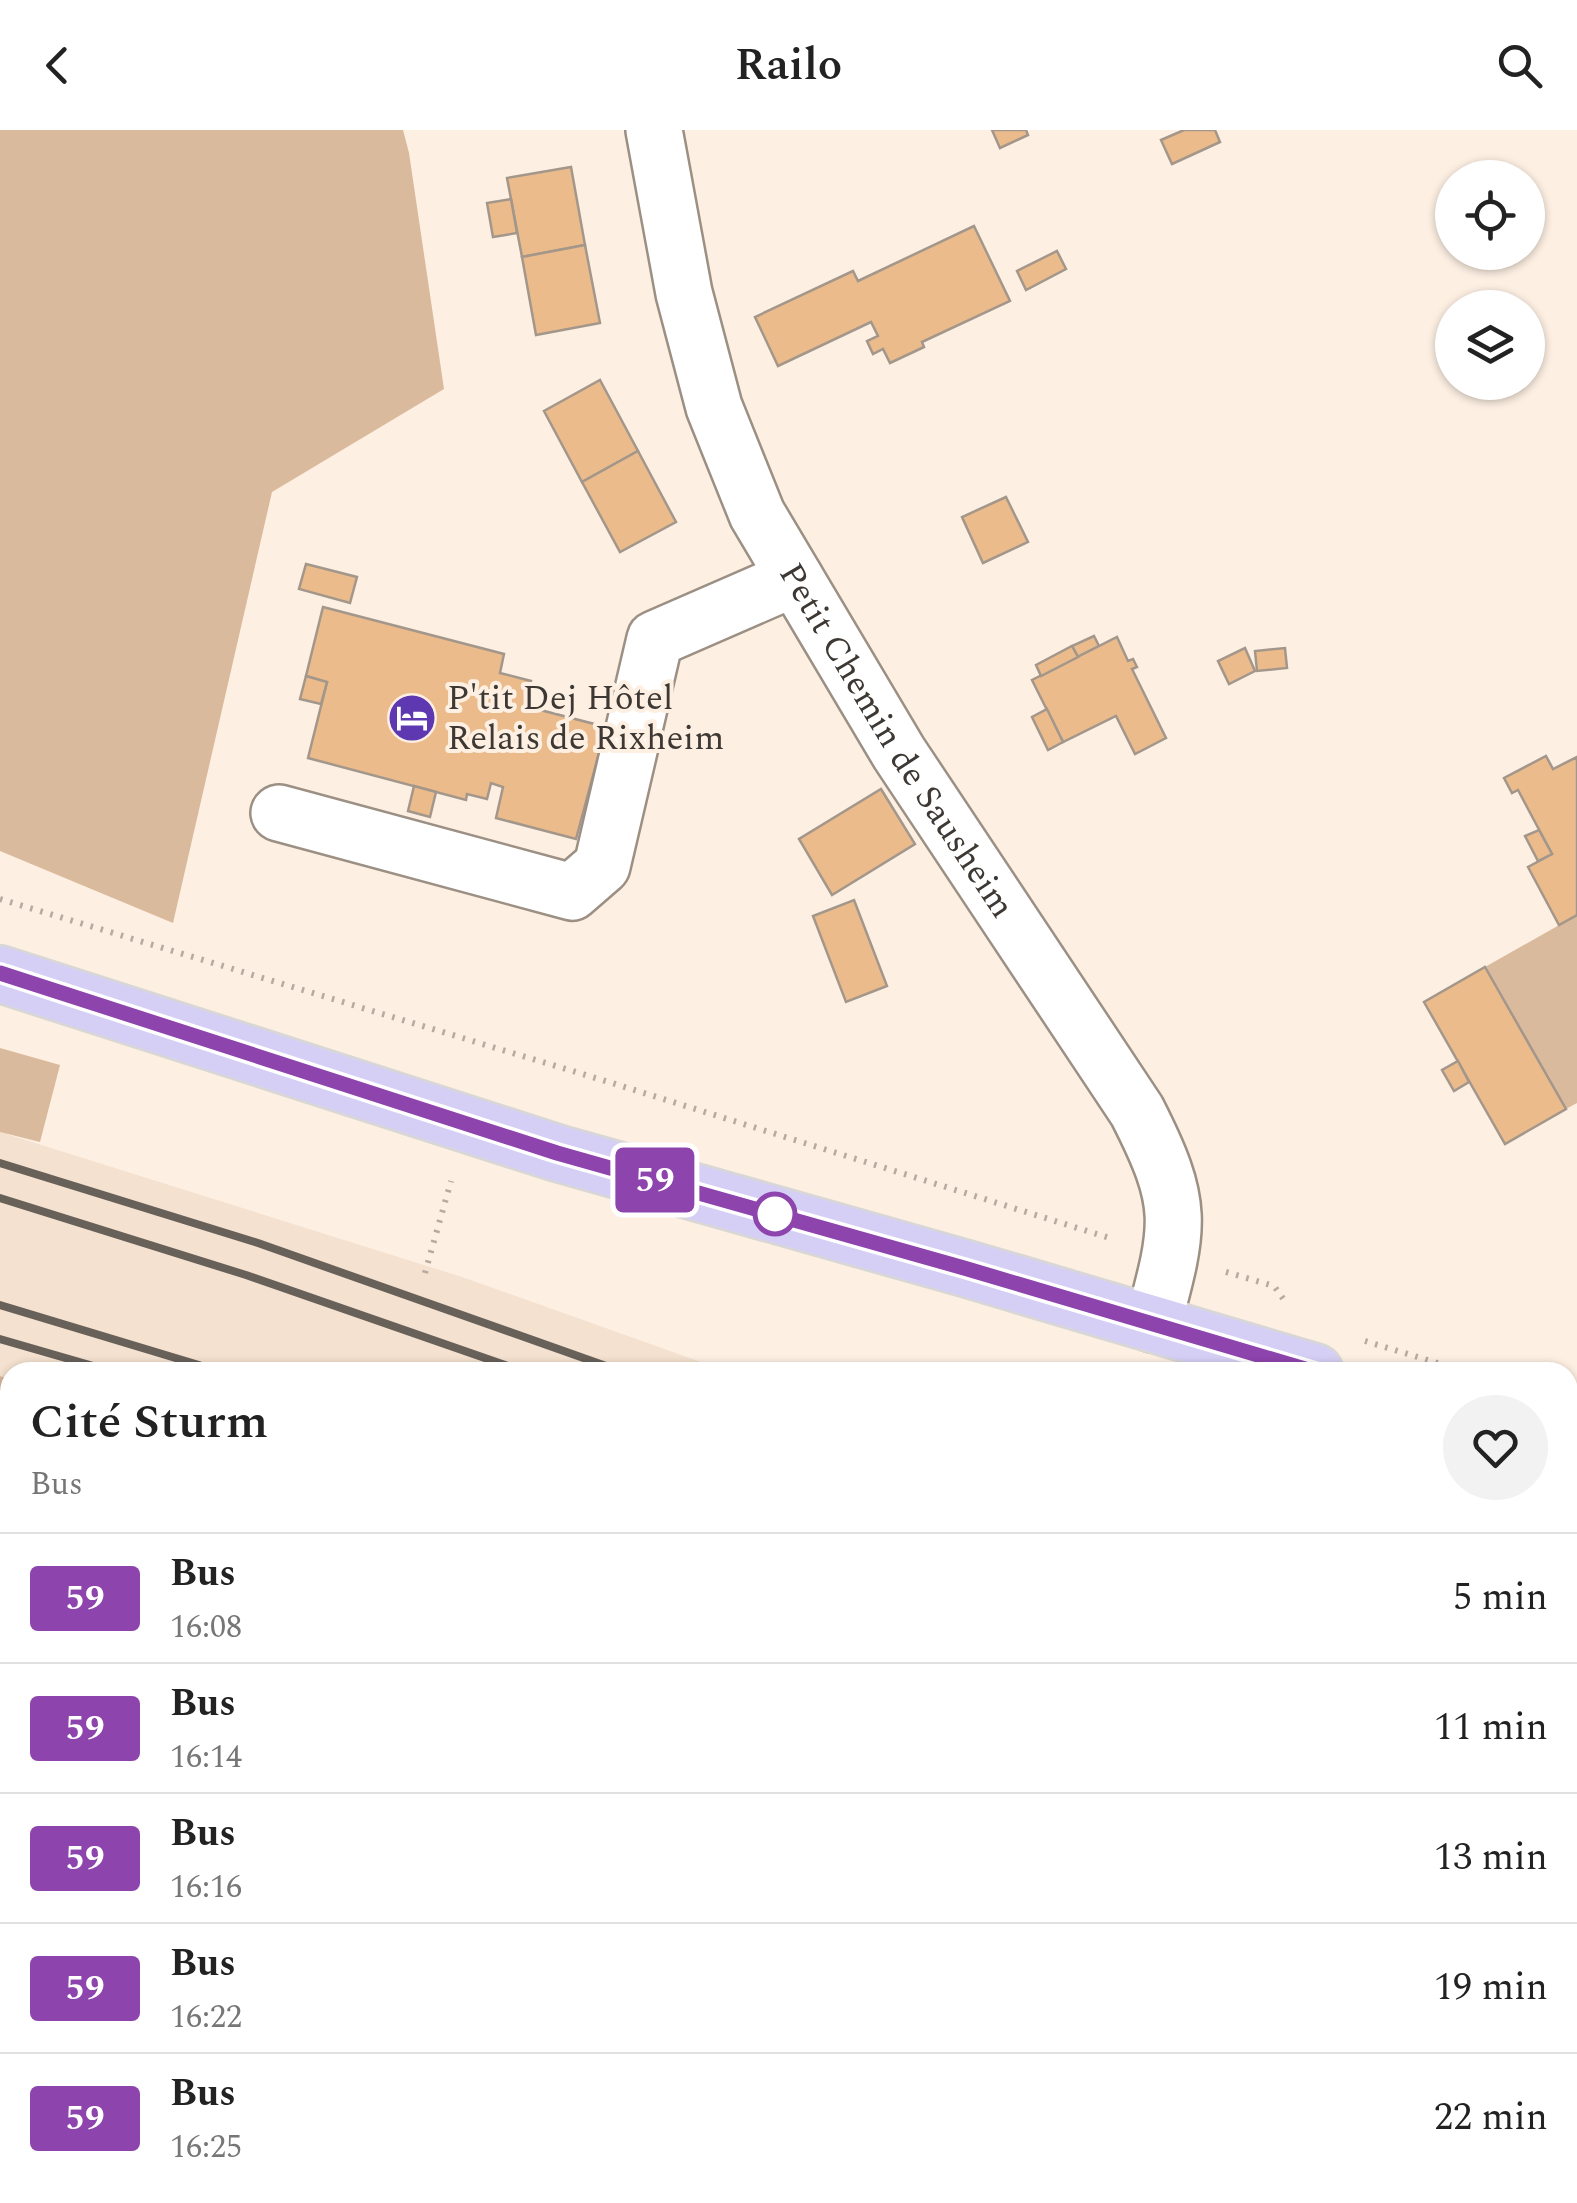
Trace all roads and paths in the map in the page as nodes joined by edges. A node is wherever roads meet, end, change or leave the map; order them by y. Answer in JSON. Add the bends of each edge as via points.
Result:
{"nodes":[{"id":1,"x":654,"y":130,"type":"edge"},
{"id":2,"x":795,"y":578,"type":"junction"},
{"id":3,"x":279,"y":813,"type":"dead end"},
{"id":4,"x":0,"y":899,"type":"edge"},
{"id":5,"x":5,"y":975,"type":"edge"},
{"id":6,"x":438,"y":1217,"type":"dead end"},
{"id":7,"x":1171,"y":1257,"type":"junction"},
{"id":8,"x":425,"y":1273,"type":"dead end"},
{"id":9,"x":1286,"y":1302,"type":"dead end"},
{"id":10,"x":1153,"y":1324,"type":"junction"},
{"id":11,"x":1333,"y":1354,"type":"edge"},
{"id":12,"x":1393,"y":1362,"type":"edge"}],
"edges":[{"from":1,"to":2,"type":"street","name":"Petit Chemin de Sausheim","via":[[684,293],[714,407],[756,514]]},
{"from":2,"to":3,"type":"street","via":[[655,640],[602,866],[572,892]]},
{"from":2,"to":7,"type":"street","name":"Petit Chemin de Sausheim","via":[[900,753],[1137,1111],[1171,1192]]},
{"from":4,"to":7,"type":"path"},
{"from":5,"to":10,"type":"main road","via":[[557,1153]]},
{"from":6,"to":8,"type":"path"},
{"from":7,"to":9,"type":"path","via":[[1274,1286]]},
{"from":7,"to":10,"type":"street","name":"Petit Chemin de Sausheim"},
{"from":10,"to":11,"type":"main road"},
{"from":11,"to":12,"type":"path"}]}
